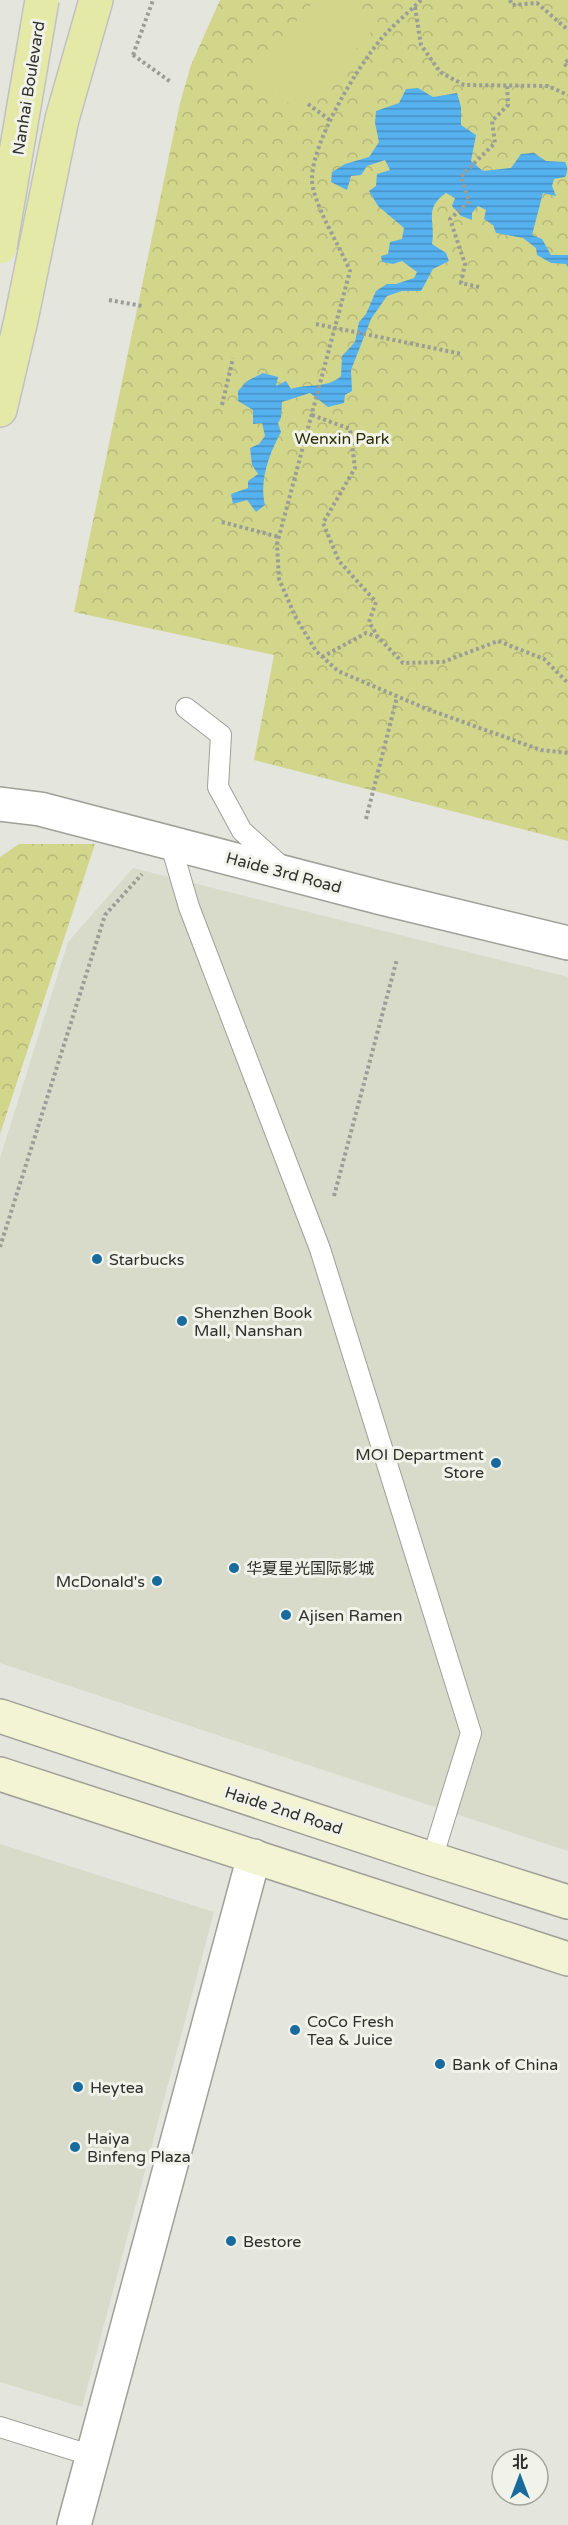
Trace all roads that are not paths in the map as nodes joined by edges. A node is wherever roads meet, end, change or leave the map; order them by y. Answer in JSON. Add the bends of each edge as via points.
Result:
{"nodes":[{"id":1,"x":42,"y":0,"type":"edge"},
{"id":2,"x":95,"y":2,"type":"edge"},
{"id":3,"x":0,"y":247,"type":"edge"},
{"id":4,"x":0,"y":410,"type":"edge"},
{"id":5,"x":186,"y":708,"type":"dead end"},
{"id":6,"x":0,"y":804,"type":"edge"},
{"id":7,"x":170,"y":842,"type":"junction"},
{"id":8,"x":289,"y":873,"type":"junction"},
{"id":9,"x":568,"y":943,"type":"edge"},
{"id":10,"x":0,"y":1716,"type":"edge"},
{"id":11,"x":0,"y":1773,"type":"edge"},
{"id":12,"x":254,"y":1856,"type":"junction"},
{"id":13,"x":432,"y":1859,"type":"junction"},
{"id":14,"x":568,"y":1902,"type":"edge"},
{"id":15,"x":568,"y":1959,"type":"edge"},
{"id":16,"x":0,"y":2427,"type":"edge"},
{"id":17,"x":93,"y":2456,"type":"junction"},
{"id":18,"x":74,"y":2525,"type":"edge"}],
"edges":[{"from":1,"to":3,"type":"main road","name":"Nanhai Boulevard","bridge":true},
{"from":2,"to":4,"type":"main road","via":[[62,119]]},
{"from":5,"to":8,"type":"lane","via":[[221,735],[218,787],[242,831]]},
{"from":6,"to":7,"type":"street","name":"Haide 3rd Road","via":[[40,809]]},
{"from":7,"to":8,"type":"street","name":"Haide 3rd Road"},
{"from":7,"to":13,"type":"lane","via":[[189,907],[320,1249],[471,1733]]},
{"from":8,"to":9,"type":"street","name":"Haide 3rd Road"},
{"from":10,"to":13,"type":"street","name":"Haide 2nd Road"},
{"from":11,"to":12,"type":"street"},
{"from":12,"to":15,"type":"street"},
{"from":12,"to":17,"type":"street"},
{"from":13,"to":14,"type":"street","name":"Haide 2nd Road"},
{"from":16,"to":17,"type":"lane"},
{"from":17,"to":18,"type":"street"}]}
